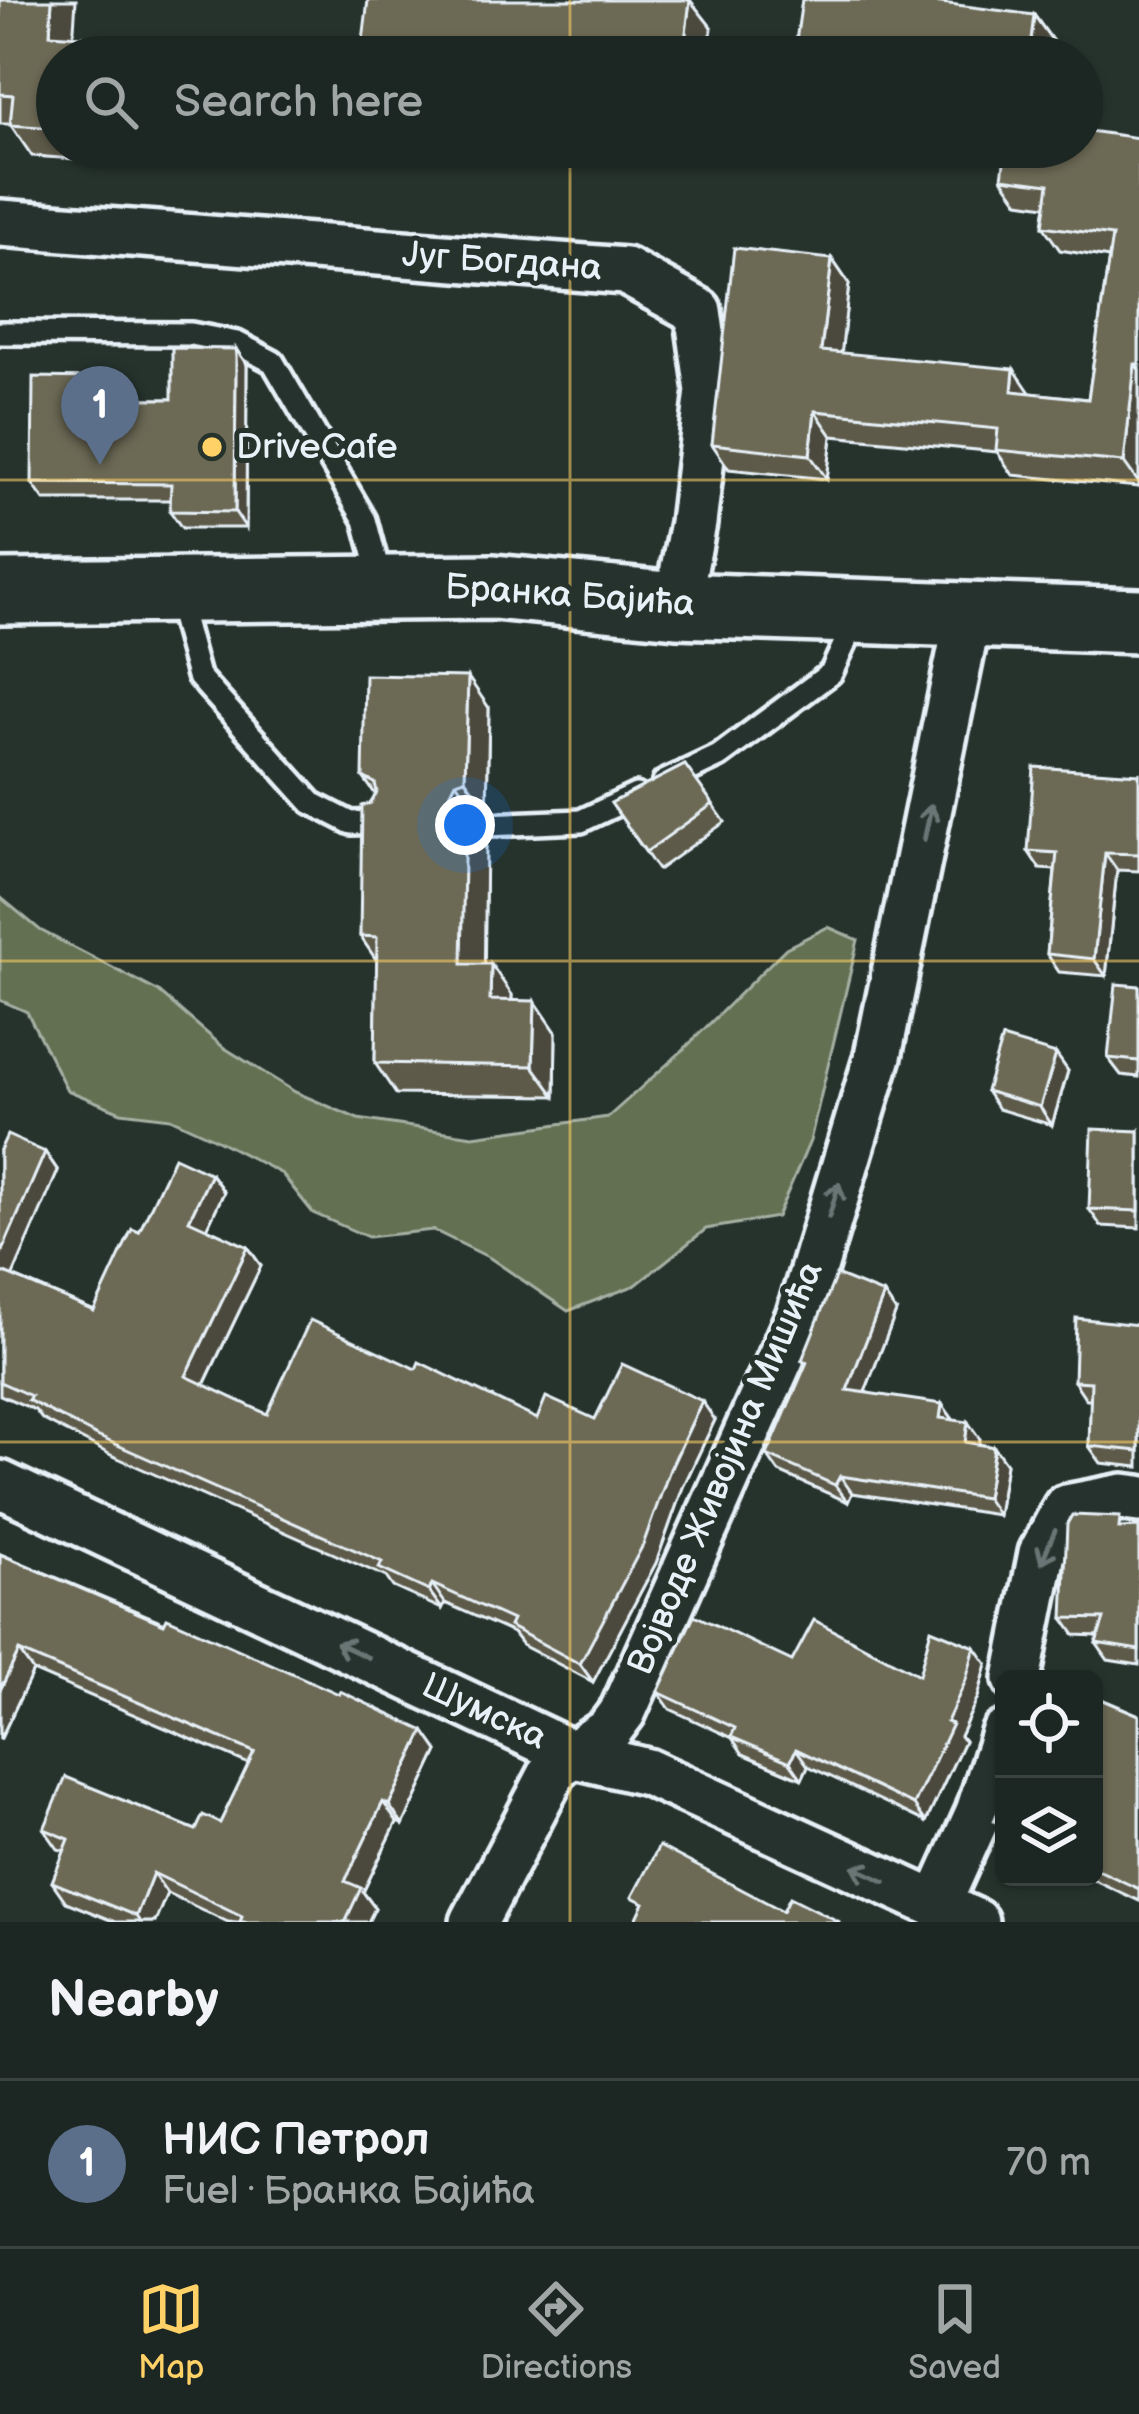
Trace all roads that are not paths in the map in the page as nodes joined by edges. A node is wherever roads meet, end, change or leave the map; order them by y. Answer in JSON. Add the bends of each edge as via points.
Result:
{"nodes":[{"id":1,"x":0,"y":224,"type":"edge"},
{"id":2,"x":0,"y":334,"type":"edge"},
{"id":3,"x":382,"y":587,"type":"junction"},
{"id":4,"x":174,"y":588,"type":"junction"},
{"id":5,"x":0,"y":592,"type":"edge"},
{"id":6,"x":676,"y":605,"type":"junction"},
{"id":7,"x":849,"y":608,"type":"junction"},
{"id":8,"x":968,"y":617,"type":"junction"},
{"id":9,"x":1139,"y":621,"type":"edge"},
{"id":10,"x":384,"y":822,"type":"edge"},
{"id":11,"x":486,"y":824,"type":"dead end"},
{"id":12,"x":0,"y":1484,"type":"edge"},
{"id":13,"x":1139,"y":1499,"type":"edge"},
{"id":14,"x":1018,"y":1670,"type":"edge"},
{"id":15,"x":572,"y":1754,"type":"junction"},
{"id":16,"x":995,"y":1762,"type":"edge"},
{"id":17,"x":956,"y":1914,"type":"edge"},
{"id":18,"x":474,"y":1922,"type":"edge"}],
"edges":[{"from":1,"to":6,"type":"street","name":"Југ Богдана","via":[[625,271],[698,311],[709,392]]},
{"from":2,"to":3,"type":"lane","via":[[191,334],[237,343],[273,362],[365,520]]},
{"from":3,"to":4,"type":"main road","name":"Бранка Бајића"},
{"from":3,"to":6,"type":"main road","name":"Бранка Бајића","via":[[494,587]]},
{"from":4,"to":5,"type":"main road","name":"Бранка Бајића"},
{"from":4,"to":10,"type":"lane","via":[[198,676],[312,802],[351,823]]},
{"from":6,"to":7,"type":"main road","name":"Бранка Бајића"},
{"from":7,"to":8,"type":"main road","name":"Бранка Бајића"},
{"from":7,"to":11,"type":"lane","via":[[831,673],[719,756],[580,821]]},
{"from":8,"to":9,"type":"main road","name":"Бранка Бајића"},
{"from":15,"to":8,"type":"street","name":"Војводе Живојина Мишића","one_way":true,"via":[[623,1711],[800,1314],[878,1056]]},
{"from":15,"to":12,"type":"street","name":"Шумска","one_way":true},
{"from":13,"to":14,"type":"street","one_way":true,"via":[[1066,1508],[1042,1553]]},
{"from":17,"to":15,"type":"street","name":"Шумска","one_way":true,"via":[[647,1772]]},
{"from":15,"to":18,"type":"street","name":"Војводе Живојина Мишића","via":[[531,1808]]},
{"from":16,"to":17,"type":"street"}]}
